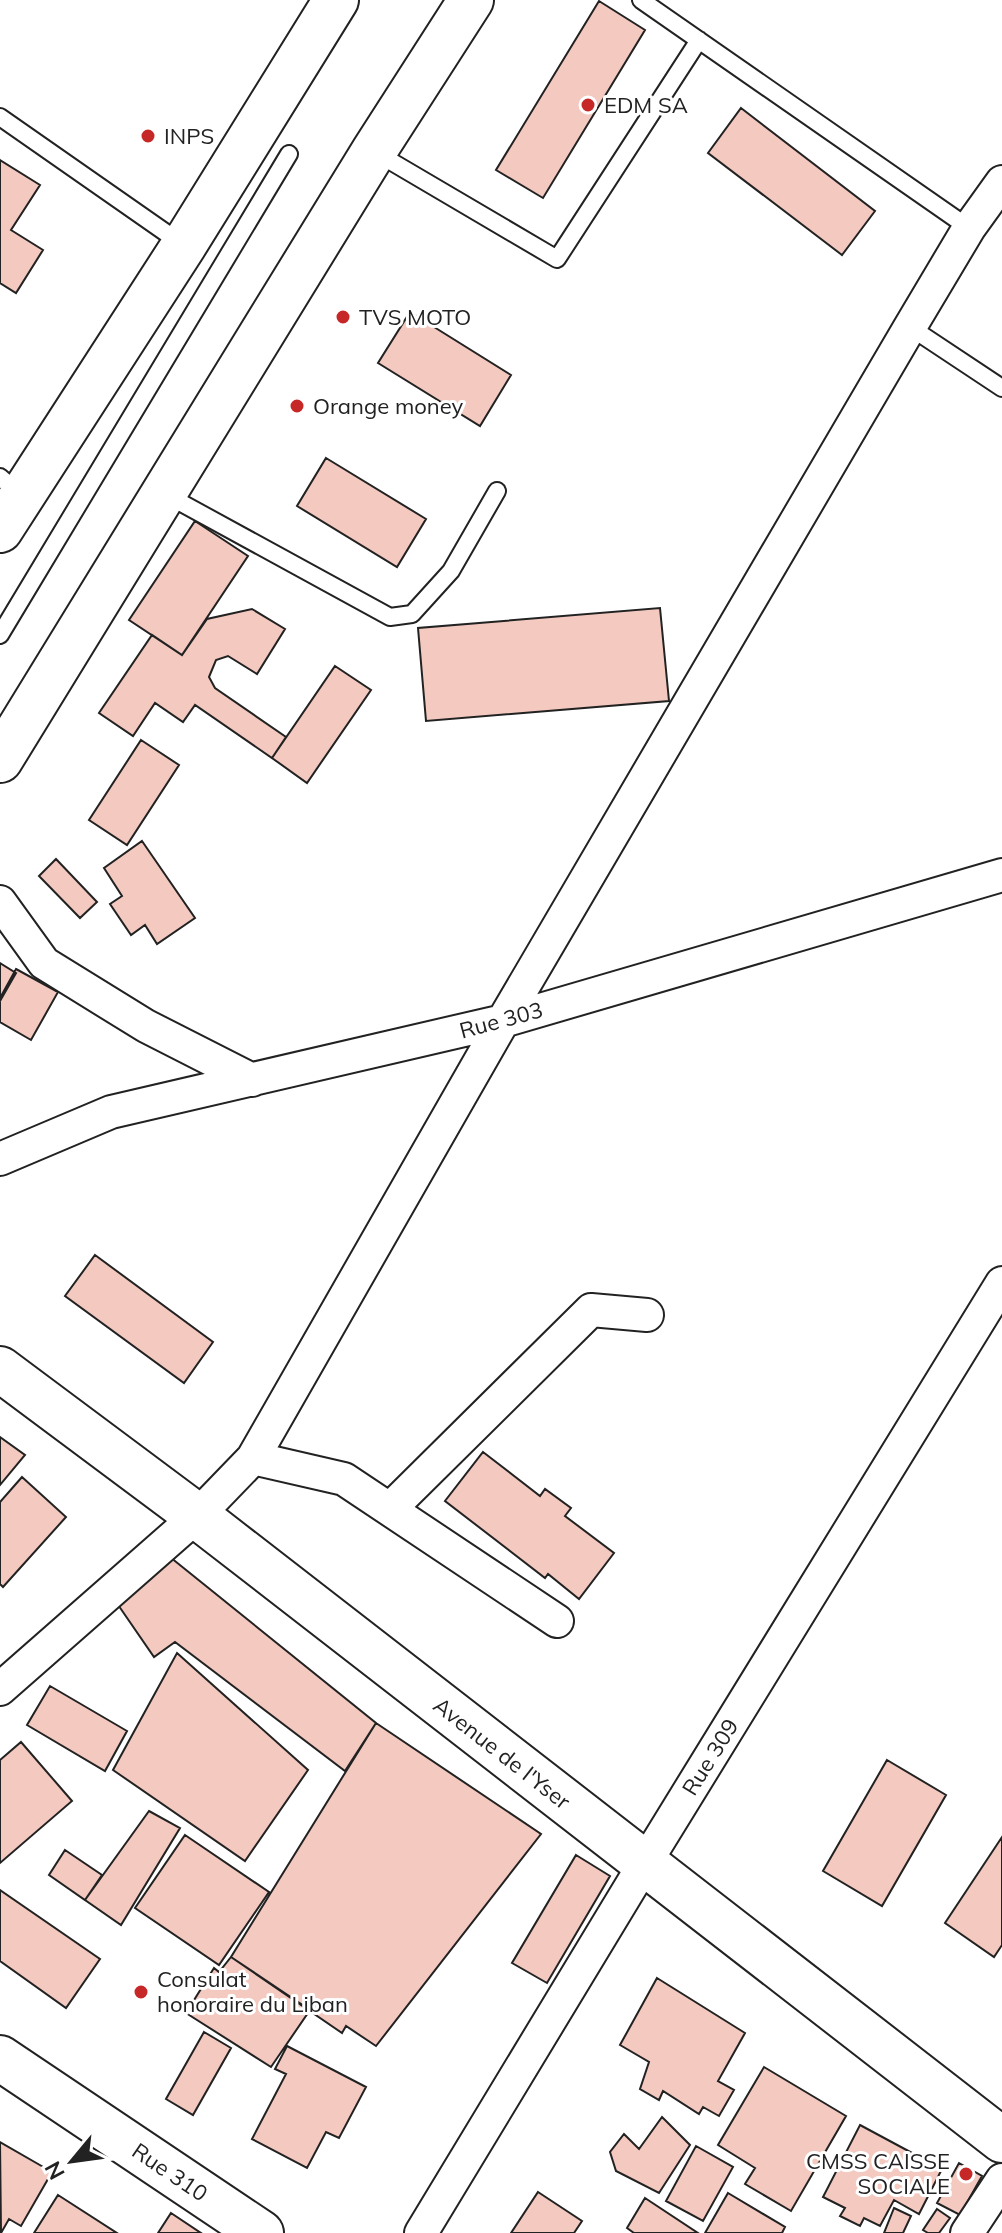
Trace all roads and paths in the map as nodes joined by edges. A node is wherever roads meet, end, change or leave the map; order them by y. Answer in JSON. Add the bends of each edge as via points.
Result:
{"nodes":[{"id":1,"x":336,"y":0,"type":"edge"},
{"id":2,"x":471,"y":0,"type":"edge"},
{"id":3,"x":641,"y":0,"type":"edge"},
{"id":4,"x":699,"y":40,"type":"junction"},
{"id":5,"x":0,"y":117,"type":"edge"},
{"id":6,"x":374,"y":151,"type":"junction"},
{"id":7,"x":289,"y":154,"type":"dead end"},
{"id":8,"x":1002,"y":182,"type":"edge"},
{"id":9,"x":969,"y":228,"type":"junction"},
{"id":10,"x":184,"y":245,"type":"junction"},
{"id":11,"x":910,"y":327,"type":"junction"},
{"id":12,"x":1002,"y":388,"type":"edge"},
{"id":13,"x":497,"y":491,"type":"dead end"},
{"id":14,"x":164,"y":493,"type":"junction"},
{"id":15,"x":8,"y":501,"type":"edge"},
{"id":16,"x":0,"y":635,"type":"edge"},
{"id":17,"x":0,"y":760,"type":"edge"},
{"id":18,"x":1002,"y":875,"type":"edge"},
{"id":19,"x":0,"y":902,"type":"edge"},
{"id":20,"x":503,"y":1021,"type":"junction"},
{"id":21,"x":252,"y":1080,"type":"junction"},
{"id":22,"x":0,"y":1159,"type":"edge"},
{"id":23,"x":1002,"y":1283,"type":"edge"},
{"id":24,"x":647,"y":1315,"type":"dead end"},
{"id":25,"x":0,"y":1369,"type":"edge"},
{"id":26,"x":253,"y":1458,"type":"junction"},
{"id":27,"x":390,"y":1509,"type":"junction"},
{"id":28,"x":197,"y":1516,"type":"junction"},
{"id":29,"x":557,"y":1621,"type":"dead end"},
{"id":30,"x":0,"y":1689,"type":"edge"},
{"id":31,"x":645,"y":1863,"type":"junction"},
{"id":32,"x":0,"y":2058,"type":"edge"},
{"id":33,"x":1002,"y":2140,"type":"edge"},
{"id":34,"x":1002,"y":2180,"type":"edge"},
{"id":35,"x":261,"y":2233,"type":"edge"},
{"id":36,"x":421,"y":2233,"type":"edge"},
{"id":37,"x":967,"y":2233,"type":"edge"}],
"edges":[{"from":1,"to":10,"type":"street"},
{"from":2,"to":6,"type":"street"},
{"from":3,"to":4,"type":"lane"},
{"from":4,"to":6,"type":"lane","via":[[557,259]]},
{"from":4,"to":9,"type":"lane"},
{"from":5,"to":10,"type":"lane"},
{"from":6,"to":14,"type":"street"},
{"from":7,"to":16,"type":"lane"},
{"from":8,"to":9,"type":"street"},
{"from":9,"to":11,"type":"street"},
{"from":10,"to":15,"type":"street"},
{"from":11,"to":12,"type":"lane"},
{"from":11,"to":20,"type":"street"},
{"from":13,"to":14,"type":"lane","via":[[451,571],[412,614],[390,617]]},
{"from":14,"to":17,"type":"street"},
{"from":18,"to":20,"type":"street","name":"Rue 303"},
{"from":19,"to":21,"type":"street","via":[[44,963],[146,1026]]},
{"from":20,"to":21,"type":"street","name":"Rue 303"},
{"from":20,"to":26,"type":"street"},
{"from":21,"to":22,"type":"street","name":"Rue 303","via":[[111,1112]]},
{"from":23,"to":31,"type":"street","name":"Rue 309"},
{"from":24,"to":27,"type":"street","via":[[591,1310]]},
{"from":25,"to":28,"type":"street","name":"Avenue de l'Yser"},
{"from":26,"to":27,"type":"street","via":[[344,1479]]},
{"from":26,"to":28,"type":"street"},
{"from":27,"to":29,"type":"street"},
{"from":28,"to":30,"type":"street"},
{"from":28,"to":31,"type":"street","name":"Avenue de l'Yser"},
{"from":31,"to":33,"type":"street","name":"Avenue de l'Yser"},
{"from":31,"to":36,"type":"street","name":"Rue 309"},
{"from":32,"to":35,"type":"street","name":"Rue 310"},
{"from":34,"to":37,"type":"street"}]}
